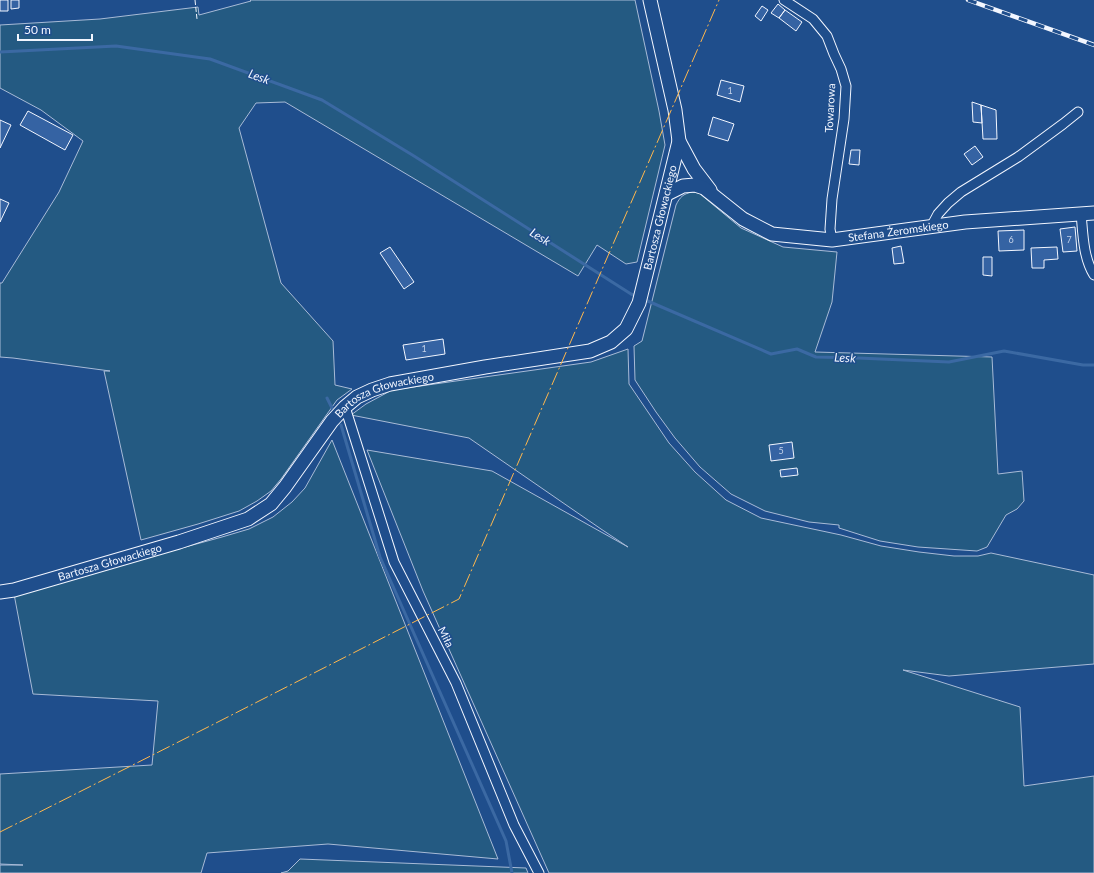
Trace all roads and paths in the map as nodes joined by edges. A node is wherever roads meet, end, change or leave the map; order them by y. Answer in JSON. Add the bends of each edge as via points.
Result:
{"nodes":[{"id":1,"x":650,"y":0,"type":"edge"},
{"id":2,"x":784,"y":0,"type":"edge"},
{"id":3,"x":1078,"y":112,"type":"dead end"},
{"id":4,"x":679,"y":141,"type":"junction"},
{"id":5,"x":667,"y":194,"type":"junction"},
{"id":6,"x":714,"y":195,"type":"junction"},
{"id":7,"x":1080,"y":213,"type":"junction"},
{"id":8,"x":1094,"y":213,"type":"edge"},
{"id":9,"x":931,"y":227,"type":"junction"},
{"id":10,"x":832,"y":240,"type":"junction"},
{"id":11,"x":1094,"y":275,"type":"edge"},
{"id":12,"x":345,"y":407,"type":"junction"},
{"id":13,"x":0,"y":592,"type":"edge"},
{"id":14,"x":540,"y":873,"type":"edge"}],
"edges":[{"from":1,"to":4,"type":"street","name":"Stefana Żeromskiego","via":[[675,110]]},
{"from":2,"to":10,"type":"street","name":"Towarowa","via":[[813,20],[827,36],[842,69],[846,86],[844,119],[832,199]]},
{"from":3,"to":9,"type":"street","via":[[1028,150],[961,192],[938,214]]},
{"from":4,"to":5,"type":"street","name":"Bartosza Głowackiego"},
{"from":4,"to":6,"type":"street","name":"Stefana Żeromskiego","via":[[694,169]]},
{"from":5,"to":6,"type":"street","name":"Stefana Żeromskiego","via":[[683,186],[695,185]]},
{"from":5,"to":12,"type":"street","name":"Bartosza Głowackiego","via":[[641,298],[626,329],[611,342],[590,351],[390,384],[358,397]]},
{"from":6,"to":10,"type":"street","name":"Stefana Żeromskiego","via":[[743,219],[772,234]]},
{"from":7,"to":8,"type":"street","name":"Stefana Żeromskiego"},
{"from":7,"to":9,"type":"street","name":"Stefana Żeromskiego"},
{"from":7,"to":11,"type":"street","via":[[1084,247]]},
{"from":9,"to":10,"type":"street","name":"Stefana Żeromskiego"},
{"from":12,"to":13,"type":"street","name":"Bartosza Głowackiego","via":[[271,504],[248,519],[179,542]]},
{"from":12,"to":14,"type":"street","name":"Miła","via":[[394,562],[456,684],[514,825]]}]}
